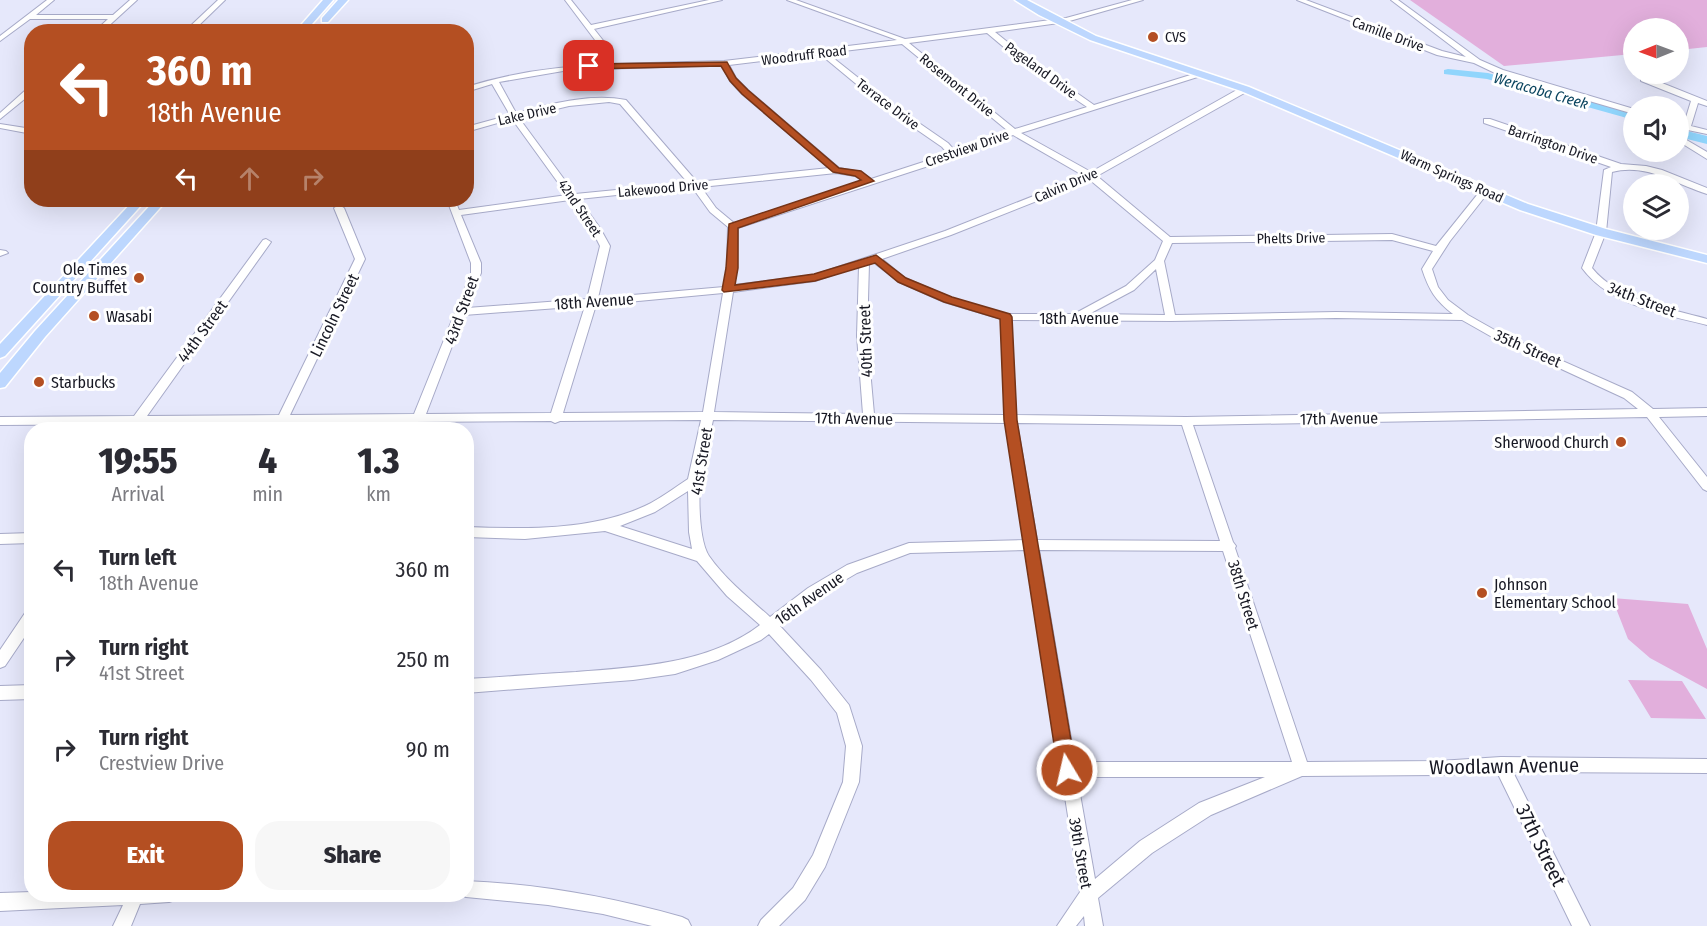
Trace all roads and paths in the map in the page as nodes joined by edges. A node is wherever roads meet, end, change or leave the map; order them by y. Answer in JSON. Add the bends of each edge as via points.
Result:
{"nodes":[{"id":1,"x":51,"y":0,"type":"edge"},
{"id":2,"x":134,"y":0,"type":"edge"},
{"id":3,"x":222,"y":0,"type":"edge"},
{"id":4,"x":328,"y":0,"type":"edge"},
{"id":5,"x":343,"y":0,"type":"edge"},
{"id":6,"x":568,"y":0,"type":"edge"},
{"id":7,"x":719,"y":0,"type":"edge"},
{"id":8,"x":790,"y":0,"type":"edge"},
{"id":9,"x":1020,"y":0,"type":"edge"},
{"id":10,"x":1031,"y":0,"type":"edge"},
{"id":11,"x":1140,"y":0,"type":"edge"},
{"id":12,"x":1300,"y":0,"type":"edge"},
{"id":13,"x":1394,"y":0,"type":"edge"},
{"id":14,"x":30,"y":17,"type":"junction"},
{"id":15,"x":113,"y":17,"type":"junction"},
{"id":16,"x":1062,"y":21,"type":"junction"},
{"id":17,"x":106,"y":24,"type":"edge"},
{"id":18,"x":196,"y":24,"type":"edge"},
{"id":19,"x":307,"y":24,"type":"edge"},
{"id":20,"x":322,"y":24,"type":"edge"},
{"id":21,"x":591,"y":27,"type":"junction"},
{"id":22,"x":989,"y":31,"type":"junction"},
{"id":23,"x":0,"y":39,"type":"edge"},
{"id":24,"x":904,"y":42,"type":"junction"},
{"id":25,"x":822,"y":52,"type":"junction"},
{"id":26,"x":1465,"y":54,"type":"junction"},
{"id":27,"x":1451,"y":56,"type":"junction"},
{"id":28,"x":1477,"y":62,"type":"junction"},
{"id":29,"x":724,"y":63,"type":"junction"},
{"id":30,"x":609,"y":65,"type":"junction"},
{"id":31,"x":1203,"y":74,"type":"junction"},
{"id":32,"x":494,"y":81,"type":"junction"},
{"id":33,"x":1656,"y":84,"type":"edge"},
{"id":34,"x":474,"y":87,"type":"edge"},
{"id":35,"x":1245,"y":89,"type":"junction"},
{"id":36,"x":24,"y":96,"type":"edge"},
{"id":37,"x":1695,"y":101,"type":"junction"},
{"id":38,"x":1707,"y":104,"type":"edge"},
{"id":39,"x":1093,"y":108,"type":"junction"},
{"id":40,"x":1623,"y":109,"type":"edge"},
{"id":41,"x":1689,"y":114,"type":"edge"},
{"id":42,"x":514,"y":116,"type":"junction"},
{"id":43,"x":0,"y":117,"type":"edge"},
{"id":44,"x":1487,"y":121,"type":"dead end"},
{"id":45,"x":0,"y":126,"type":"edge"},
{"id":46,"x":474,"y":128,"type":"edge"},
{"id":47,"x":1689,"y":128,"type":"edge"},
{"id":48,"x":24,"y":130,"type":"edge"},
{"id":49,"x":1014,"y":132,"type":"junction"},
{"id":50,"x":1707,"y":132,"type":"edge"},
{"id":51,"x":1689,"y":144,"type":"edge"},
{"id":52,"x":953,"y":154,"type":"junction"},
{"id":53,"x":1707,"y":156,"type":"edge"},
{"id":54,"x":1618,"y":166,"type":"junction"},
{"id":55,"x":836,"y":170,"type":"junction"},
{"id":56,"x":1091,"y":177,"type":"junction"},
{"id":57,"x":869,"y":181,"type":"junction"},
{"id":58,"x":695,"y":185,"type":"junction"},
{"id":59,"x":1484,"y":192,"type":"junction"},
{"id":60,"x":1707,"y":192,"type":"edge"},
{"id":61,"x":574,"y":197,"type":"junction"},
{"id":62,"x":134,"y":207,"type":"edge"},
{"id":63,"x":155,"y":207,"type":"edge"},
{"id":64,"x":453,"y":207,"type":"edge"},
{"id":65,"x":339,"y":208,"type":"dead end"},
{"id":66,"x":455,"y":213,"type":"junction"},
{"id":67,"x":733,"y":226,"type":"junction"},
{"id":68,"x":1601,"y":232,"type":"junction"},
{"id":69,"x":1168,"y":240,"type":"junction"},
{"id":70,"x":266,"y":242,"type":"dead end"},
{"id":71,"x":1436,"y":249,"type":"junction"},
{"id":72,"x":876,"y":259,"type":"junction"},
{"id":73,"x":1707,"y":259,"type":"edge"},
{"id":74,"x":1159,"y":261,"type":"junction"},
{"id":75,"x":864,"y":262,"type":"junction"},
{"id":76,"x":728,"y":290,"type":"junction"},
{"id":77,"x":592,"y":301,"type":"junction"},
{"id":78,"x":461,"y":312,"type":"junction"},
{"id":79,"x":1006,"y":317,"type":"junction"},
{"id":80,"x":1464,"y":317,"type":"junction"},
{"id":81,"x":1075,"y":318,"type":"junction"},
{"id":82,"x":1171,"y":318,"type":"junction"},
{"id":83,"x":1707,"y":322,"type":"edge"},
{"id":84,"x":0,"y":353,"type":"edge"},
{"id":85,"x":0,"y":383,"type":"edge"},
{"id":86,"x":1649,"y":412,"type":"junction"},
{"id":87,"x":1707,"y":412,"type":"edge"},
{"id":88,"x":708,"y":416,"type":"junction"},
{"id":89,"x":555,"y":418,"type":"junction"},
{"id":90,"x":418,"y":419,"type":"junction"},
{"id":91,"x":869,"y":419,"type":"junction"},
{"id":92,"x":282,"y":420,"type":"junction"},
{"id":93,"x":1011,"y":420,"type":"junction"},
{"id":94,"x":0,"y":421,"type":"edge"},
{"id":95,"x":137,"y":421,"type":"junction"},
{"id":96,"x":1186,"y":421,"type":"junction"},
{"id":97,"x":142,"y":422,"type":"edge"},
{"id":98,"x":233,"y":422,"type":"edge"},
{"id":99,"x":320,"y":422,"type":"edge"},
{"id":100,"x":382,"y":422,"type":"edge"},
{"id":101,"x":694,"y":481,"type":"junction"},
{"id":102,"x":1707,"y":486,"type":"edge"},
{"id":103,"x":605,"y":526,"type":"junction"},
{"id":104,"x":474,"y":532,"type":"edge"},
{"id":105,"x":24,"y":538,"type":"edge"},
{"id":106,"x":0,"y":539,"type":"edge"},
{"id":107,"x":1032,"y":544,"type":"junction"},
{"id":108,"x":1230,"y":546,"type":"junction"},
{"id":109,"x":702,"y":557,"type":"junction"},
{"id":110,"x":770,"y":625,"type":"junction"},
{"id":111,"x":24,"y":626,"type":"edge"},
{"id":112,"x":0,"y":662,"type":"edge"},
{"id":113,"x":474,"y":685,"type":"edge"},
{"id":114,"x":24,"y":692,"type":"edge"},
{"id":115,"x":0,"y":693,"type":"edge"},
{"id":116,"x":1501,"y":764,"type":"junction"},
{"id":117,"x":1707,"y":766,"type":"edge"},
{"id":118,"x":1302,"y":769,"type":"junction"},
{"id":119,"x":1067,"y":770,"type":"junction"},
{"id":120,"x":474,"y":889,"type":"edge"},
{"id":121,"x":1088,"y":895,"type":"junction"},
{"id":122,"x":24,"y":901,"type":"edge"},
{"id":123,"x":0,"y":902,"type":"edge"},
{"id":124,"x":133,"y":902,"type":"edge"},
{"id":125,"x":122,"y":926,"type":"edge"},
{"id":126,"x":682,"y":926,"type":"edge"},
{"id":127,"x":767,"y":926,"type":"edge"},
{"id":128,"x":1066,"y":926,"type":"edge"},
{"id":129,"x":1094,"y":926,"type":"edge"},
{"id":130,"x":1581,"y":926,"type":"edge"}],
"edges":[{"from":1,"to":14,"type":"street"},
{"from":2,"to":15,"type":"street"},
{"from":3,"to":18,"type":"street"},
{"from":4,"to":19,"type":"main road"},
{"from":5,"to":20,"type":"main road"},
{"from":6,"to":21,"type":"street"},
{"from":7,"to":21,"type":"street"},
{"from":8,"to":24,"type":"street","name":"Rosemont Drive","via":[[892,33]]},
{"from":9,"to":16,"type":"main road","name":"Warm Springs Road"},
{"from":10,"to":16,"type":"main road","name":"Warm Springs Road"},
{"from":11,"to":16,"type":"street","name":"Woodruff Road"},
{"from":12,"to":27,"type":"street","name":"Camille Drive"},
{"from":13,"to":26,"type":"street"},
{"from":14,"to":15,"type":"street"},
{"from":14,"to":23,"type":"street"},
{"from":15,"to":17,"type":"street"},
{"from":16,"to":22,"type":"street","name":"Woodruff Road"},
{"from":16,"to":31,"type":"main road","name":"Warm Springs Road","via":[[1106,43]]},
{"from":21,"to":30,"type":"street","via":[[605,48]]},
{"from":22,"to":24,"type":"street","name":"Woodruff Road"},
{"from":22,"to":39,"type":"street","name":"Pageland Drive"},
{"from":24,"to":25,"type":"street","name":"Woodruff Road"},
{"from":24,"to":49,"type":"street","name":"Rosemont Drive"},
{"from":25,"to":29,"type":"street","name":"Woodruff Road"},
{"from":25,"to":52,"type":"street","name":"Terrace Drive"},
{"from":26,"to":27,"type":"street"},
{"from":26,"to":28,"type":"street"},
{"from":27,"to":28,"type":"street","name":"Camille Drive"},
{"from":28,"to":40,"type":"street"},
{"from":29,"to":30,"type":"street","name":"Woodruff Road"},
{"from":29,"to":55,"type":"street","via":[[745,92]]},
{"from":30,"to":32,"type":"street","name":"Woodruff Road"},
{"from":31,"to":35,"type":"main road","name":"Warm Springs Road"},
{"from":31,"to":39,"type":"street","name":"Crestview Drive"},
{"from":32,"to":34,"type":"street","name":"Woodruff Road"},
{"from":32,"to":42,"type":"street","name":"42nd Street"},
{"from":33,"to":37,"type":"street"},
{"from":35,"to":56,"type":"street","name":"Calvin Drive"},
{"from":35,"to":59,"type":"main road","name":"Warm Springs Road"},
{"from":36,"to":43,"type":"street"},
{"from":37,"to":38,"type":"street"},
{"from":37,"to":41,"type":"street"},
{"from":39,"to":49,"type":"street","name":"Crestview Drive"},
{"from":42,"to":46,"type":"street","name":"Lake Drive"},
{"from":42,"to":58,"type":"street","name":"Lake Drive","via":[[590,100],[611,98],[623,102]]},
{"from":42,"to":61,"type":"street","name":"42nd Street"},
{"from":44,"to":54,"type":"street","name":"Barrington Drive"},
{"from":45,"to":48,"type":"street"},
{"from":47,"to":50,"type":"street"},
{"from":49,"to":52,"type":"street","name":"Crestview Drive"},
{"from":49,"to":56,"type":"street","name":"Rosemont Drive"},
{"from":51,"to":53,"type":"street"},
{"from":52,"to":57,"type":"street","name":"Crestview Drive"},
{"from":54,"to":60,"type":"street","name":"Barrington Drive","via":[[1643,168]]},
{"from":54,"to":68,"type":"street","via":[[1608,170]]},
{"from":55,"to":57,"type":"street","name":"Lakewood Drive","via":[[858,174]]},
{"from":55,"to":58,"type":"street","name":"Lakewood Drive"},
{"from":56,"to":69,"type":"street","name":"Rosemont Drive"},
{"from":56,"to":72,"type":"street","name":"Calvin Drive"},
{"from":57,"to":67,"type":"street","name":"Crestview Drive"},
{"from":58,"to":61,"type":"street","name":"Lakewood Drive"},
{"from":58,"to":67,"type":"street","via":[[713,210]]},
{"from":59,"to":68,"type":"main road","name":"Warm Springs Road"},
{"from":59,"to":71,"type":"street","name":"35th Street"},
{"from":61,"to":66,"type":"street","name":"Lakewood Drive"},
{"from":61,"to":77,"type":"street","name":"42nd Street","via":[[605,246]]},
{"from":62,"to":84,"type":"main road"},
{"from":63,"to":85,"type":"main road"},
{"from":64,"to":66,"type":"street","name":"43rd Street"},
{"from":65,"to":92,"type":"street","name":"Lincoln Street","via":[[360,260]]},
{"from":66,"to":78,"type":"street","name":"43rd Street","via":[[476,263],[473,285]]},
{"from":67,"to":76,"type":"street","name":"41st Street"},
{"from":68,"to":73,"type":"main road","name":"Warm Springs Road"},
{"from":68,"to":83,"type":"street","name":"34th Street","via":[[1587,268],[1592,277],[1631,299]]},
{"from":69,"to":71,"type":"street","name":"Phelts Drive","via":[[1392,237]]},
{"from":69,"to":74,"type":"street"},
{"from":70,"to":95,"type":"street","name":"44th Street"},
{"from":71,"to":80,"type":"street","name":"35th Street","via":[[1426,269],[1433,288]]},
{"from":72,"to":75,"type":"street","name":"18th Avenue"},
{"from":72,"to":79,"type":"street","name":"18th Avenue","via":[[902,280],[948,300]]},
{"from":74,"to":81,"type":"street","via":[[1130,288]]},
{"from":74,"to":82,"type":"street"},
{"from":75,"to":76,"type":"street","name":"18th Avenue","via":[[815,278]]},
{"from":75,"to":91,"type":"street","name":"40th Street","via":[[862,336]]},
{"from":76,"to":77,"type":"street","name":"18th Avenue"},
{"from":76,"to":88,"type":"street","name":"41st Street"},
{"from":77,"to":78,"type":"street","name":"18th Avenue"},
{"from":77,"to":89,"type":"street","name":"42nd Street"},
{"from":78,"to":90,"type":"street","name":"43rd Street"},
{"from":79,"to":81,"type":"street","name":"18th Avenue"},
{"from":79,"to":93,"type":"street","name":"39th Street"},
{"from":80,"to":82,"type":"street","name":"18th Avenue"},
{"from":80,"to":86,"type":"street","name":"35th Street","via":[[1628,395]]},
{"from":81,"to":82,"type":"street","name":"18th Avenue"},
{"from":86,"to":87,"type":"street","name":"17th Avenue"},
{"from":86,"to":96,"type":"street","name":"17th Avenue"},
{"from":86,"to":102,"type":"street","name":"35th Street"},
{"from":88,"to":89,"type":"street","name":"17th Avenue"},
{"from":88,"to":91,"type":"street","name":"17th Avenue"},
{"from":88,"to":101,"type":"street","name":"41st Street"},
{"from":89,"to":90,"type":"street","name":"17th Avenue"},
{"from":90,"to":100,"type":"street","name":"17th Avenue"},
{"from":91,"to":93,"type":"street","name":"17th Avenue"},
{"from":92,"to":98,"type":"street","name":"17th Avenue"},
{"from":92,"to":99,"type":"street","name":"17th Avenue"},
{"from":93,"to":96,"type":"street","name":"17th Avenue"},
{"from":93,"to":107,"type":"street","name":"39th Street"},
{"from":94,"to":95,"type":"street","name":"17th Avenue"},
{"from":95,"to":97,"type":"street","name":"17th Avenue"},
{"from":96,"to":108,"type":"street","name":"38th Street"},
{"from":101,"to":103,"type":"street","via":[[651,509]]},
{"from":101,"to":109,"type":"street","name":"41st Street","via":[[695,532]]},
{"from":103,"to":104,"type":"street","via":[[525,534]]},
{"from":103,"to":109,"type":"street"},
{"from":105,"to":106,"type":"street"},
{"from":107,"to":108,"type":"street","name":"16th Avenue"},
{"from":107,"to":110,"type":"street","name":"16th Avenue","via":[[909,548],[852,569],[813,592]]},
{"from":107,"to":119,"type":"street","name":"39th Street"},
{"from":108,"to":118,"type":"street","name":"38th Street"},
{"from":109,"to":110,"type":"street","name":"41st Street","via":[[732,592]]},
{"from":110,"to":113,"type":"street","name":"16th Avenue","via":[[713,656],[675,668]]},
{"from":110,"to":127,"type":"street","name":"41st Street","via":[[844,710],[854,746],[851,782],[819,861],[799,894]]},
{"from":111,"to":112,"type":"street"},
{"from":114,"to":115,"type":"street"},
{"from":116,"to":117,"type":"street","name":"Woodlawn Avenue"},
{"from":116,"to":118,"type":"street","name":"Woodlawn Avenue"},
{"from":116,"to":130,"type":"street","name":"37th Street"},
{"from":118,"to":119,"type":"street","name":"Woodlawn Avenue"},
{"from":118,"to":121,"type":"street","name":"Woodlawn Avenue","via":[[1205,809],[1146,847]]},
{"from":119,"to":121,"type":"street","name":"39th Street"},
{"from":120,"to":126,"type":"street","via":[[513,891],[645,914]]},
{"from":121,"to":128,"type":"street","name":"Woodlawn Avenue"},
{"from":121,"to":129,"type":"street","name":"39th Street"},
{"from":122,"to":123,"type":"street"},
{"from":124,"to":125,"type":"street"}]}
